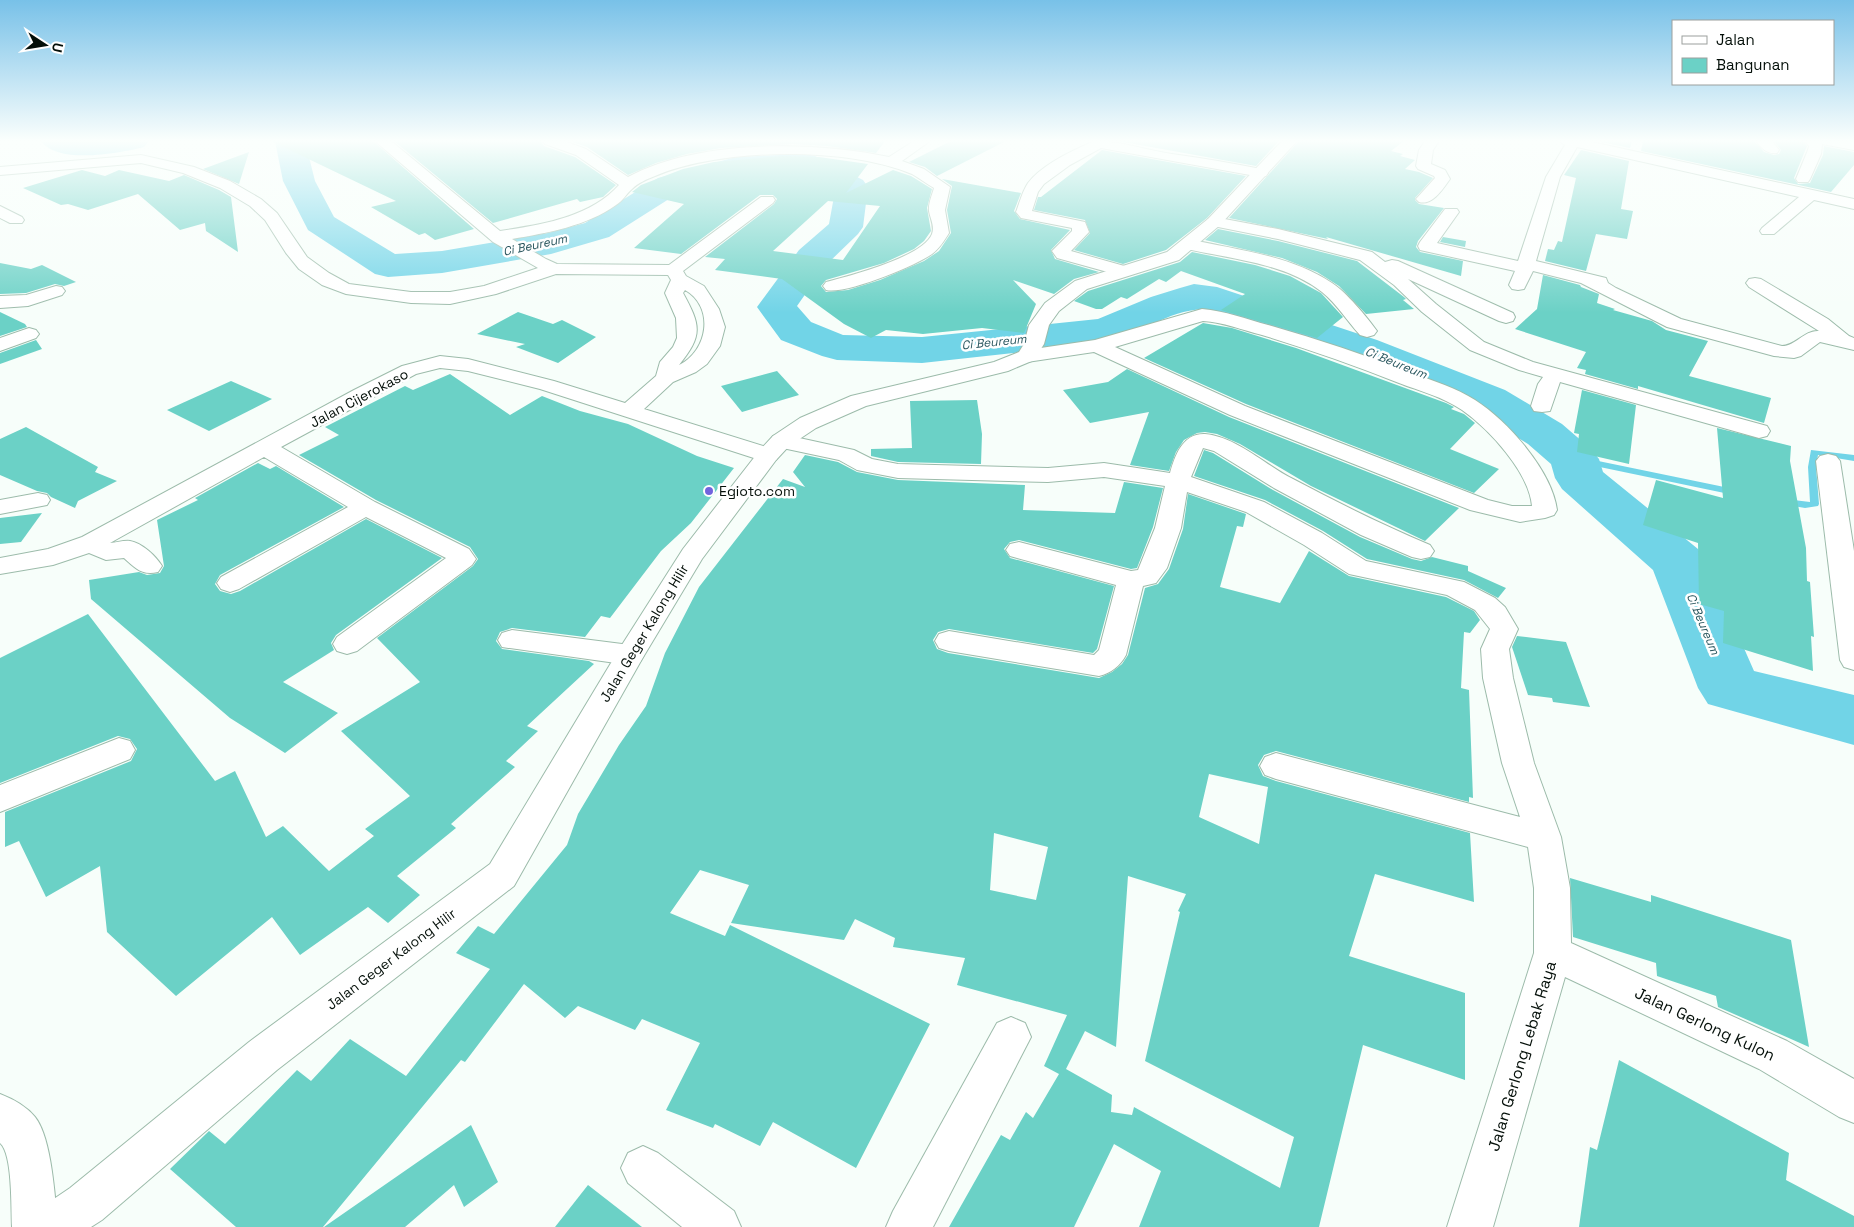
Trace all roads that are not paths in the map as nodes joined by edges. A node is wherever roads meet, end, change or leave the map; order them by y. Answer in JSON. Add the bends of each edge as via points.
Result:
{"nodes":[{"id":1,"x":247,"y":198,"type":"edge"},
{"id":2,"x":451,"y":198,"type":"edge"},
{"id":3,"x":618,"y":198,"type":"edge"},
{"id":4,"x":939,"y":198,"type":"edge"},
{"id":5,"x":1029,"y":198,"type":"edge"},
{"id":6,"x":1237,"y":198,"type":"edge"},
{"id":7,"x":1547,"y":198,"type":"edge"},
{"id":8,"x":1807,"y":198,"type":"edge"},
{"id":9,"x":1822,"y":198,"type":"edge"},
{"id":10,"x":767,"y":200,"type":"dead end"},
{"id":11,"x":1854,"y":204,"type":"edge"},
{"id":12,"x":0,"y":211,"type":"edge"},
{"id":13,"x":1451,"y":212,"type":"dead end"},
{"id":14,"x":16,"y":220,"type":"dead end"},
{"id":15,"x":1214,"y":222,"type":"junction"},
{"id":16,"x":1768,"y":231,"type":"dead end"},
{"id":17,"x":498,"y":237,"type":"junction"},
{"id":18,"x":1189,"y":244,"type":"junction"},
{"id":19,"x":1366,"y":256,"type":"junction"},
{"id":20,"x":548,"y":266,"type":"junction"},
{"id":21,"x":1526,"y":266,"type":"junction"},
{"id":22,"x":1122,"y":271,"type":"junction"},
{"id":23,"x":677,"y":275,"type":"junction"},
{"id":24,"x":1584,"y":277,"type":"junction"},
{"id":25,"x":1755,"y":283,"type":"dead end"},
{"id":26,"x":1518,"y":285,"type":"dead end"},
{"id":27,"x":832,"y":286,"type":"dead end"},
{"id":28,"x":56,"y":291,"type":"dead end"},
{"id":29,"x":1657,"y":296,"type":"dead end"},
{"id":30,"x":0,"y":302,"type":"edge"},
{"id":31,"x":1506,"y":317,"type":"dead end"},
{"id":32,"x":1367,"y":331,"type":"dead end"},
{"id":33,"x":29,"y":334,"type":"dead end"},
{"id":34,"x":1033,"y":342,"type":"junction"},
{"id":35,"x":1848,"y":342,"type":"edge"},
{"id":36,"x":0,"y":345,"type":"edge"},
{"id":37,"x":1097,"y":346,"type":"junction"},
{"id":38,"x":1554,"y":375,"type":"junction"},
{"id":39,"x":666,"y":378,"type":"junction"},
{"id":40,"x":1542,"y":406,"type":"dead end"},
{"id":41,"x":629,"y":410,"type":"junction"},
{"id":42,"x":1759,"y":432,"type":"dead end"},
{"id":43,"x":266,"y":448,"type":"junction"},
{"id":44,"x":774,"y":448,"type":"junction"},
{"id":45,"x":1828,"y":461,"type":"dead end"},
{"id":46,"x":1179,"y":481,"type":"junction"},
{"id":47,"x":38,"y":500,"type":"dead end"},
{"id":48,"x":0,"y":507,"type":"edge"},
{"id":49,"x":366,"y":507,"type":"junction"},
{"id":50,"x":91,"y":543,"type":"junction"},
{"id":51,"x":1019,"y":550,"type":"dead end"},
{"id":52,"x":1421,"y":551,"type":"dead end"},
{"id":53,"x":1848,"y":557,"type":"edge"},
{"id":54,"x":0,"y":566,"type":"edge"},
{"id":55,"x":149,"y":566,"type":"dead end"},
{"id":56,"x":1131,"y":580,"type":"junction"},
{"id":57,"x":230,"y":582,"type":"dead end"},
{"id":58,"x":512,"y":640,"type":"dead end"},
{"id":59,"x":949,"y":641,"type":"dead end"},
{"id":60,"x":347,"y":644,"type":"dead end"},
{"id":61,"x":1495,"y":649,"type":"joint"},
{"id":62,"x":630,"y":655,"type":"junction"},
{"id":63,"x":1854,"y":660,"type":"edge"},
{"id":64,"x":119,"y":750,"type":"dead end"},
{"id":65,"x":1276,"y":766,"type":"dead end"},
{"id":66,"x":0,"y":799,"type":"edge"},
{"id":67,"x":1544,"y":837,"type":"junction"},
{"id":68,"x":1553,"y":953,"type":"junction"},
{"id":69,"x":1011,"y":1037,"type":"dead end"},
{"id":70,"x":1854,"y":1102,"type":"edge"},
{"id":71,"x":0,"y":1115,"type":"edge"},
{"id":72,"x":643,"y":1168,"type":"dead end"},
{"id":73,"x":35,"y":1227,"type":"edge"},
{"id":74,"x":52,"y":1227,"type":"edge"},
{"id":75,"x":718,"y":1227,"type":"edge"},
{"id":76,"x":908,"y":1227,"type":"edge"},
{"id":77,"x":1470,"y":1227,"type":"edge"}],
"edges":[{"from":1,"to":20,"type":"street","via":[[266,211],[301,262],[346,289],[450,298],[469,295]]},
{"from":2,"to":17,"type":"street"},
{"from":3,"to":17,"type":"street","via":[[604,207],[561,223]]},
{"from":4,"to":27,"type":"street","via":[[937,209],[942,230],[932,244],[887,270]]},
{"from":5,"to":22,"type":"street","via":[[1024,212],[1027,215],[1079,225],[1081,232],[1061,251],[1063,254]]},
{"from":6,"to":15,"type":"street","name":"Jalan Geger Kalong Hilir"},
{"from":7,"to":21,"type":"street"},
{"from":8,"to":16,"type":"street"},
{"from":9,"to":11,"type":"street"},
{"from":10,"to":23,"type":"street"},
{"from":12,"to":14,"type":"street"},
{"from":13,"to":21,"type":"street","via":[[1426,246]]},
{"from":15,"to":18,"type":"street","name":"Jalan Geger Kalong Hilir"},
{"from":15,"to":19,"type":"street"},
{"from":17,"to":20,"type":"street"},
{"from":18,"to":22,"type":"street","name":"Jalan Geger Kalong Hilir","via":[[1163,261]]},
{"from":18,"to":32,"type":"street","via":[[1288,269],[1310,278],[1328,288]]},
{"from":19,"to":31,"type":"street","via":[[1403,268]]},
{"from":19,"to":38,"type":"street","via":[[1477,346]]},
{"from":20,"to":23,"type":"street","via":[[616,268]]},
{"from":21,"to":24,"type":"street"},
{"from":21,"to":26,"type":"street"},
{"from":22,"to":34,"type":"street","name":"Jalan Geger Kalong Hilir","via":[[1081,285],[1052,307]]},
{"from":23,"to":39,"type":"street","via":[[674,293],[688,328],[684,345],[666,365]]},
{"from":23,"to":39,"type":"street","via":[[698,290],[710,309],[715,327],[710,346],[700,360]]},
{"from":24,"to":29,"type":"street"},
{"from":24,"to":35,"type":"street","via":[[1674,323],[1781,352],[1794,352],[1816,336]]},
{"from":25,"to":35,"type":"street"},
{"from":28,"to":30,"type":"street","via":[[28,300]]},
{"from":33,"to":36,"type":"street"},
{"from":34,"to":37,"type":"street"},
{"from":34,"to":44,"type":"street","name":"Jalan Geger Kalong Hilir","via":[[1001,367],[859,401],[808,423]]},
{"from":37,"to":37,"type":"street","via":[[1207,315],[1377,366],[1442,392],[1487,418],[1534,473],[1546,501],[1544,510],[1523,516],[1478,505],[1216,401]]},
{"from":38,"to":40,"type":"street"},
{"from":38,"to":42,"type":"street"},
{"from":39,"to":41,"type":"street"},
{"from":41,"to":43,"type":"street","name":"Jalan Cijerokaso","via":[[468,364],[440,362],[409,370]]},
{"from":41,"to":44,"type":"street","name":"Jalan Cijerokaso"},
{"from":43,"to":49,"type":"street"},
{"from":43,"to":50,"type":"street","name":"Jalan Cijerokaso"},
{"from":44,"to":46,"type":"street","name":"Jalan Cijerokaso","via":[[846,455],[865,466],[898,471],[1048,475],[1104,470]]},
{"from":44,"to":62,"type":"street","name":"Jalan Geger Kalong Hilir","via":[[692,555]]},
{"from":45,"to":53,"type":"street"},
{"from":46,"to":52,"type":"street","via":[[1195,443],[1212,442],[1370,529]]},
{"from":46,"to":56,"type":"street","via":[[1154,568],[1146,577]]},
{"from":46,"to":61,"type":"street","name":"Jalan Cijerokaso","via":[[1255,507],[1358,568],[1455,588],[1485,604],[1495,614],[1504,629]]},
{"from":47,"to":48,"type":"street"},
{"from":49,"to":57,"type":"street"},
{"from":49,"to":60,"type":"street","via":[[463,559]]},
{"from":50,"to":54,"type":"street","name":"Jalan Cijerokaso","via":[[53,558]]},
{"from":50,"to":55,"type":"street","via":[[106,552],[129,549]]},
{"from":51,"to":56,"type":"street"},
{"from":53,"to":63,"type":"street"},
{"from":56,"to":59,"type":"street","via":[[1112,655],[1099,666]]},
{"from":58,"to":62,"type":"street"},
{"from":61,"to":67,"type":"street","name":"Jalan Gerlong Lebak Raya","via":[[1498,678],[1518,763]]},
{"from":62,"to":74,"type":"street","name":"Jalan Geger Kalong Hilir","via":[[502,875],[263,1056],[86,1204]]},
{"from":64,"to":66,"type":"street"},
{"from":65,"to":67,"type":"street"},
{"from":67,"to":68,"type":"street","name":"Jalan Gerlong Lebak Raya","via":[[1552,888]]},
{"from":68,"to":70,"type":"street","name":"Jalan Gerlong Kulon","via":[[1773,1055]]},
{"from":68,"to":77,"type":"street","name":"Jalan Gerlong Lebak Raya"},
{"from":69,"to":76,"type":"street"},
{"from":71,"to":73,"type":"street","via":[[21,1134],[29,1158]]},
{"from":72,"to":75,"type":"street"}]}
